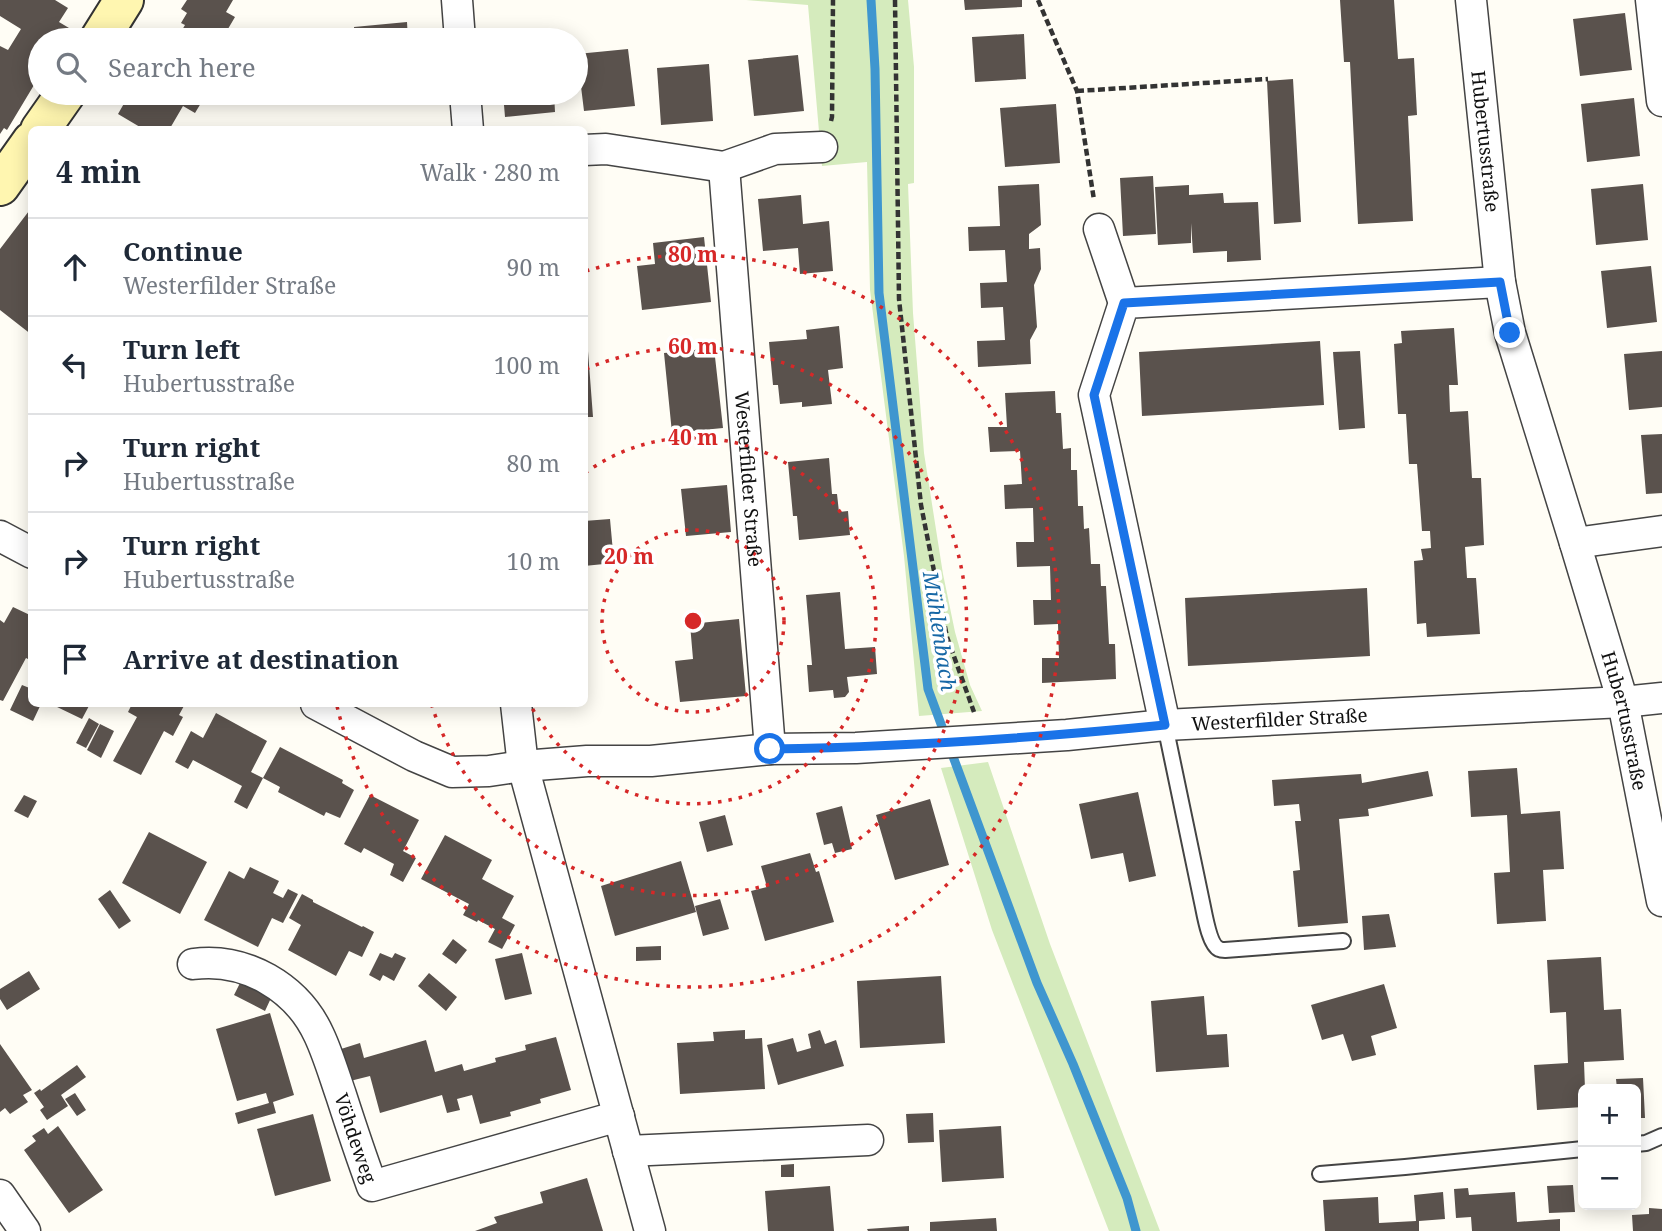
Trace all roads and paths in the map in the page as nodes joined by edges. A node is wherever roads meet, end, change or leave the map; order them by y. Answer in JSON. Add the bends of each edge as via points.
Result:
{"nodes":[{"id":1,"x":457,"y":0,"type":"edge"},
{"id":2,"x":833,"y":0,"type":"edge"},
{"id":3,"x":895,"y":0,"type":"edge"},
{"id":4,"x":1038,"y":0,"type":"edge"},
{"id":5,"x":1471,"y":0,"type":"edge"},
{"id":6,"x":1651,"y":0,"type":"edge"},
{"id":7,"x":459,"y":28,"type":"edge"},
{"id":8,"x":1268,"y":79,"type":"dead end"},
{"id":9,"x":1077,"y":92,"type":"junction"},
{"id":10,"x":1662,"y":101,"type":"edge"},
{"id":11,"x":57,"y":105,"type":"edge"},
{"id":12,"x":466,"y":105,"type":"edge"},
{"id":13,"x":43,"y":126,"type":"edge"},
{"id":14,"x":468,"y":126,"type":"edge"},
{"id":15,"x":822,"y":146,"type":"joint"},
{"id":16,"x":28,"y":147,"type":"edge"},
{"id":17,"x":588,"y":150,"type":"edge"},
{"id":18,"x":724,"y":167,"type":"junction"},
{"id":19,"x":0,"y":186,"type":"edge"},
{"id":20,"x":1098,"y":229,"type":"joint"},
{"id":21,"x":1500,"y":282,"type":"junction"},
{"id":22,"x":1124,"y":303,"type":"junction"},
{"id":23,"x":1662,"y":531,"type":"edge"},
{"id":24,"x":0,"y":536,"type":"edge"},
{"id":25,"x":1575,"y":543,"type":"junction"},
{"id":26,"x":28,"y":551,"type":"edge"},
{"id":27,"x":1662,"y":698,"type":"edge"},
{"id":28,"x":1623,"y":702,"type":"junction"},
{"id":29,"x":322,"y":707,"type":"edge"},
{"id":30,"x":516,"y":707,"type":"edge"},
{"id":31,"x":1165,"y":725,"type":"junction"},
{"id":32,"x":984,"y":739,"type":"junction"},
{"id":33,"x":770,"y":749,"type":"junction"},
{"id":34,"x":523,"y":766,"type":"junction"},
{"id":35,"x":1662,"y":901,"type":"edge"},
{"id":36,"x":1343,"y":941,"type":"dead end"},
{"id":37,"x":193,"y":964,"type":"dead end"},
{"id":38,"x":619,"y":1116,"type":"junction"},
{"id":39,"x":1662,"y":1136,"type":"edge"},
{"id":40,"x":868,"y":1140,"type":"dead end"},
{"id":41,"x":1641,"y":1144,"type":"edge"},
{"id":42,"x":1578,"y":1150,"type":"edge"},
{"id":43,"x":628,"y":1151,"type":"junction"},
{"id":44,"x":1320,"y":1174,"type":"dead end"},
{"id":45,"x":0,"y":1195,"type":"edge"},
{"id":46,"x":25,"y":1231,"type":"edge"},
{"id":47,"x":650,"y":1231,"type":"edge"}],
"edges":[{"from":1,"to":7,"type":"street"},
{"from":2,"to":15,"type":"path","via":[[832,117]]},
{"from":3,"to":32,"type":"path","via":[[899,299],[921,505],[947,637]]},
{"from":4,"to":9,"type":"path"},
{"from":5,"to":21,"type":"street","name":"Hubertusstraße"},
{"from":6,"to":10,"type":"street"},
{"from":8,"to":9,"type":"path"},
{"from":9,"to":20,"type":"path"},
{"from":11,"to":13,"type":"main road"},
{"from":12,"to":14,"type":"street"},
{"from":15,"to":18,"type":"street","via":[[775,149]]},
{"from":16,"to":19,"type":"main road"},
{"from":17,"to":18,"type":"street"},
{"from":18,"to":33,"type":"street","name":"Westerfilder Straße"},
{"from":20,"to":22,"type":"street"},
{"from":21,"to":22,"type":"street"},
{"from":21,"to":25,"type":"street","name":"Hubertusstraße","via":[[1510,333]]},
{"from":22,"to":31,"type":"street","via":[[1094,395]]},
{"from":23,"to":25,"type":"street"},
{"from":24,"to":26,"type":"street"},
{"from":25,"to":28,"type":"street","name":"Hubertusstraße"},
{"from":27,"to":28,"type":"street","name":"Westerfilder Straße"},
{"from":28,"to":31,"type":"street","name":"Westerfilder Straße"},
{"from":28,"to":35,"type":"street","name":"Hubertusstraße"},
{"from":29,"to":34,"type":"street","name":"Westerfilder Straße","via":[[452,772]]},
{"from":30,"to":34,"type":"street"},
{"from":31,"to":32,"type":"street","name":"Westerfilder Straße"},
{"from":31,"to":36,"type":"lane","via":[[1203,907],[1216,947]]},
{"from":32,"to":33,"type":"street","name":"Westerfilder Straße"},
{"from":33,"to":34,"type":"street","name":"Westerfilder Straße","via":[[651,761]]},
{"from":34,"to":38,"type":"street"},
{"from":37,"to":38,"type":"street","name":"Vöhdeweg","via":[[228,964],[252,971],[276,983],[306,1013],[323,1043],[372,1186]]},
{"from":38,"to":43,"type":"street"},
{"from":39,"to":41,"type":"lane"},
{"from":40,"to":43,"type":"street"},
{"from":42,"to":44,"type":"lane"},
{"from":43,"to":47,"type":"street"},
{"from":45,"to":46,"type":"street"}]}
